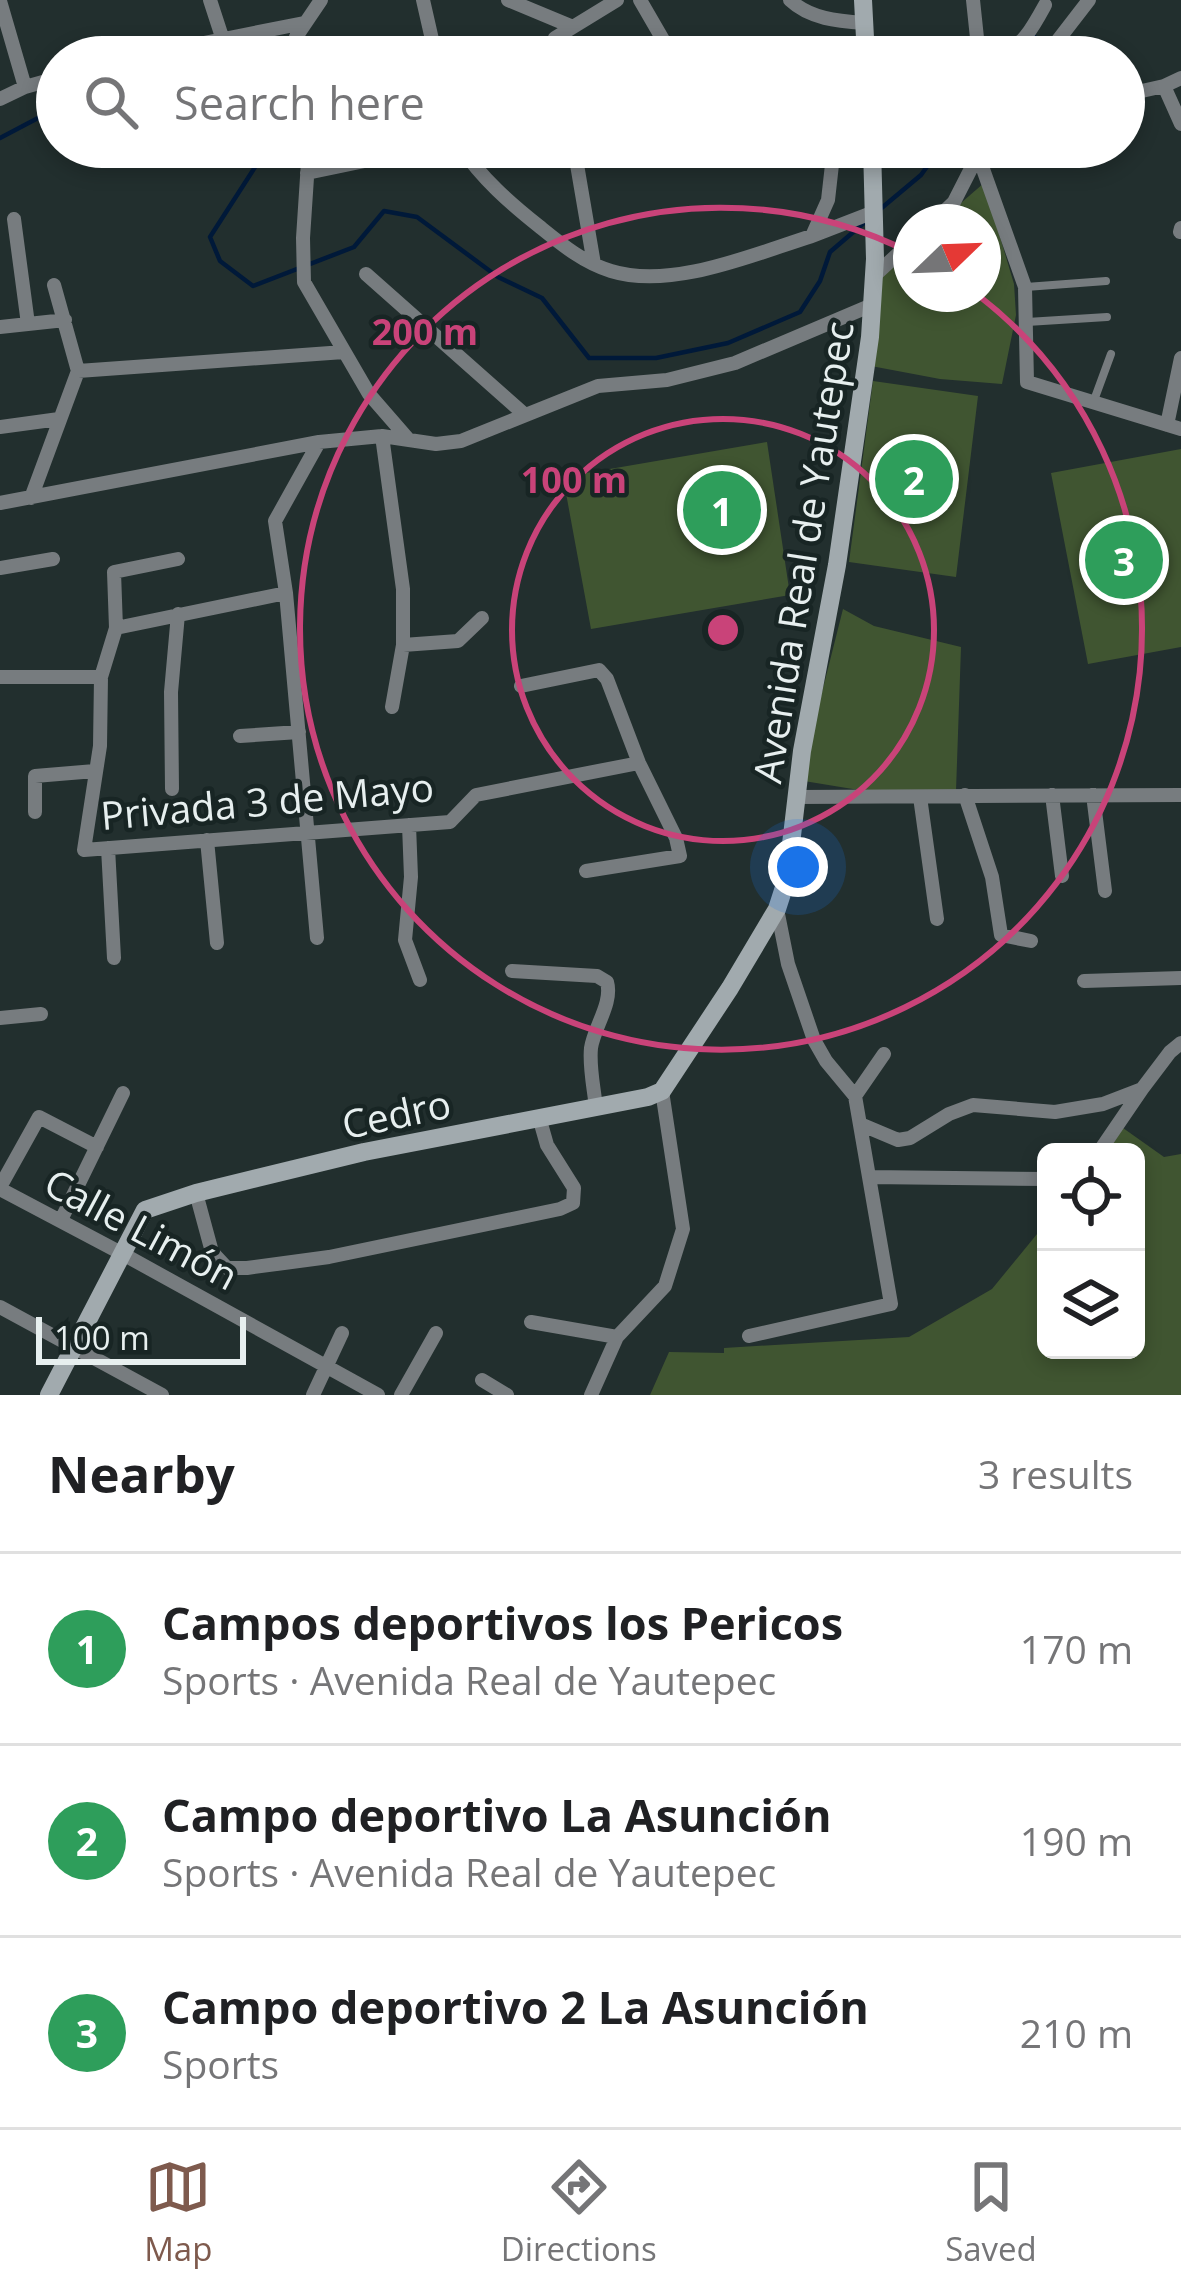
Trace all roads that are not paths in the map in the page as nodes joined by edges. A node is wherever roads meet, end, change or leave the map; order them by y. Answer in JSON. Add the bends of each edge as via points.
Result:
{"nodes":[{"id":1,"x":210,"y":0,"type":"edge"},
{"id":2,"x":321,"y":0,"type":"edge"},
{"id":3,"x":423,"y":0,"type":"edge"},
{"id":4,"x":508,"y":0,"type":"edge"},
{"id":5,"x":617,"y":0,"type":"edge"},
{"id":6,"x":640,"y":0,"type":"edge"},
{"id":7,"x":790,"y":0,"type":"edge"},
{"id":8,"x":863,"y":0,"type":"edge"},
{"id":9,"x":973,"y":0,"type":"edge"},
{"id":10,"x":1089,"y":0,"type":"edge"},
{"id":11,"x":0,"y":1,"type":"edge"},
{"id":12,"x":1045,"y":5,"type":"dead end"},
{"id":13,"x":304,"y":23,"type":"junction"},
{"id":14,"x":865,"y":23,"type":"junction"},
{"id":15,"x":573,"y":27,"type":"junction"},
{"id":16,"x":222,"y":36,"type":"edge"},
{"id":17,"x":242,"y":36,"type":"edge"},
{"id":18,"x":297,"y":36,"type":"edge"},
{"id":19,"x":431,"y":36,"type":"edge"},
{"id":20,"x":558,"y":36,"type":"edge"},
{"id":21,"x":661,"y":36,"type":"edge"},
{"id":22,"x":865,"y":36,"type":"edge"},
{"id":23,"x":977,"y":36,"type":"edge"},
{"id":24,"x":1027,"y":36,"type":"edge"},
{"id":25,"x":1061,"y":36,"type":"edge"},
{"id":26,"x":1181,"y":78,"type":"edge"},
{"id":27,"x":36,"y":84,"type":"edge"},
{"id":28,"x":1164,"y":86,"type":"junction"},
{"id":29,"x":25,"y":87,"type":"junction"},
{"id":30,"x":1145,"y":90,"type":"edge"},
{"id":31,"x":0,"y":99,"type":"edge"},
{"id":32,"x":1181,"y":124,"type":"edge"},
{"id":33,"x":307,"y":168,"type":"edge"},
{"id":34,"x":331,"y":168,"type":"edge"},
{"id":35,"x":476,"y":168,"type":"edge"},
{"id":36,"x":578,"y":168,"type":"edge"},
{"id":37,"x":832,"y":168,"type":"edge"},
{"id":38,"x":873,"y":168,"type":"edge"},
{"id":39,"x":971,"y":168,"type":"edge"},
{"id":40,"x":986,"y":168,"type":"edge"},
{"id":41,"x":307,"y":173,"type":"junction"},
{"id":42,"x":952,"y":204,"type":"edge"},
{"id":43,"x":874,"y":213,"type":"junction"},
{"id":44,"x":14,"y":219,"type":"dead end"},
{"id":45,"x":812,"y":236,"type":"junction"},
{"id":46,"x":893,"y":254,"type":"edge"},
{"id":47,"x":594,"y":264,"type":"junction"},
{"id":48,"x":875,"y":267,"type":"junction"},
{"id":49,"x":366,"y":274,"type":"dead end"},
{"id":50,"x":1106,"y":281,"type":"dead end"},
{"id":51,"x":54,"y":286,"type":"dead end"},
{"id":52,"x":1025,"y":287,"type":"junction"},
{"id":53,"x":872,"y":305,"type":"junction"},
{"id":54,"x":1107,"y":317,"type":"dead end"},
{"id":55,"x":65,"y":320,"type":"junction"},
{"id":56,"x":1027,"y":322,"type":"junction"},
{"id":57,"x":28,"y":324,"type":"junction"},
{"id":58,"x":0,"y":327,"type":"edge"},
{"id":59,"x":344,"y":352,"type":"junction"},
{"id":60,"x":1112,"y":354,"type":"dead end"},
{"id":61,"x":1181,"y":358,"type":"edge"},
{"id":62,"x":78,"y":371,"type":"junction"},
{"id":63,"x":1093,"y":404,"type":"junction"},
{"id":64,"x":524,"y":414,"type":"junction"},
{"id":65,"x":59,"y":419,"type":"junction"},
{"id":66,"x":0,"y":427,"type":"edge"},
{"id":67,"x":1174,"y":427,"type":"edge"},
{"id":68,"x":382,"y":436,"type":"junction"},
{"id":69,"x":409,"y":440,"type":"junction"},
{"id":70,"x":319,"y":442,"type":"junction"},
{"id":71,"x":31,"y":498,"type":"junction"},
{"id":72,"x":0,"y":503,"type":"edge"},
{"id":73,"x":53,"y":559,"type":"dead end"},
{"id":74,"x":178,"y":559,"type":"dead end"},
{"id":75,"x":0,"y":568,"type":"edge"},
{"id":76,"x":286,"y":593,"type":"junction"},
{"id":77,"x":178,"y":614,"type":"junction"},
{"id":78,"x":482,"y":618,"type":"dead end"},
{"id":79,"x":116,"y":628,"type":"junction"},
{"id":80,"x":403,"y":645,"type":"junction"},
{"id":81,"x":0,"y":677,"type":"edge"},
{"id":82,"x":101,"y":677,"type":"junction"},
{"id":83,"x":520,"y":686,"type":"dead end"},
{"id":84,"x":392,"y":707,"type":"dead end"},
{"id":85,"x":299,"y":732,"type":"junction"},
{"id":86,"x":240,"y":736,"type":"dead end"},
{"id":87,"x":639,"y":763,"type":"junction"},
{"id":88,"x":95,"y":770,"type":"junction"},
{"id":89,"x":172,"y":789,"type":"dead end"},
{"id":90,"x":965,"y":795,"type":"junction"},
{"id":91,"x":1052,"y":795,"type":"junction"},
{"id":92,"x":1093,"y":795,"type":"junction"},
{"id":93,"x":1181,"y":795,"type":"edge"},
{"id":94,"x":920,"y":796,"type":"junction"},
{"id":95,"x":797,"y":797,"type":"junction"},
{"id":96,"x":35,"y":812,"type":"dead end"},
{"id":97,"x":409,"y":825,"type":"junction"},
{"id":98,"x":308,"y":834,"type":"junction"},
{"id":99,"x":207,"y":841,"type":"junction"},
{"id":100,"x":108,"y":848,"type":"junction"},
{"id":101,"x":586,"y":871,"type":"dead end"},
{"id":102,"x":1062,"y":876,"type":"dead end"},
{"id":103,"x":1105,"y":891,"type":"dead end"},
{"id":104,"x":777,"y":909,"type":"junction"},
{"id":105,"x":937,"y":919,"type":"dead end"},
{"id":106,"x":317,"y":938,"type":"dead end"},
{"id":107,"x":1031,"y":940,"type":"dead end"},
{"id":108,"x":217,"y":943,"type":"dead end"},
{"id":109,"x":114,"y":958,"type":"dead end"},
{"id":110,"x":512,"y":971,"type":"dead end"},
{"id":111,"x":1181,"y":978,"type":"edge"},
{"id":112,"x":420,"y":980,"type":"dead end"},
{"id":113,"x":1084,"y":981,"type":"dead end"},
{"id":114,"x":41,"y":1014,"type":"dead end"},
{"id":115,"x":0,"y":1018,"type":"edge"},
{"id":116,"x":1181,"y":1042,"type":"edge"},
{"id":117,"x":884,"y":1054,"type":"dead end"},
{"id":118,"x":1142,"y":1089,"type":"junction"},
{"id":119,"x":662,"y":1091,"type":"junction"},
{"id":120,"x":122,"y":1093,"type":"dead end"},
{"id":121,"x":855,"y":1096,"type":"junction"},
{"id":122,"x":596,"y":1108,"type":"junction"},
{"id":123,"x":539,"y":1118,"type":"junction"},
{"id":124,"x":860,"y":1124,"type":"junction"},
{"id":125,"x":1105,"y":1143,"type":"edge"},
{"id":126,"x":97,"y":1147,"type":"junction"},
{"id":127,"x":869,"y":1177,"type":"junction"},
{"id":128,"x":1037,"y":1178,"type":"edge"},
{"id":129,"x":0,"y":1188,"type":"edge"},
{"id":130,"x":196,"y":1193,"type":"junction"},
{"id":131,"x":61,"y":1220,"type":"junction"},
{"id":132,"x":122,"y":1253,"type":"junction"},
{"id":133,"x":0,"y":1307,"type":"edge"},
{"id":134,"x":531,"y":1322,"type":"dead end"},
{"id":135,"x":342,"y":1333,"type":"dead end"},
{"id":136,"x":436,"y":1333,"type":"dead end"},
{"id":137,"x":749,"y":1336,"type":"dead end"},
{"id":138,"x":617,"y":1337,"type":"junction"},
{"id":139,"x":74,"y":1345,"type":"junction"},
{"id":140,"x":328,"y":1366,"type":"junction"},
{"id":141,"x":482,"y":1380,"type":"dead end"},
{"id":142,"x":49,"y":1395,"type":"edge"},
{"id":143,"x":162,"y":1395,"type":"edge"},
{"id":144,"x":314,"y":1395,"type":"edge"},
{"id":145,"x":378,"y":1395,"type":"edge"},
{"id":146,"x":401,"y":1395,"type":"edge"},
{"id":147,"x":507,"y":1395,"type":"edge"},
{"id":148,"x":591,"y":1395,"type":"edge"}],
"edges":[{"from":1,"to":16,"type":"street"},
{"from":2,"to":13,"type":"street"},
{"from":3,"to":19,"type":"street"},
{"from":4,"to":15,"type":"street"},
{"from":5,"to":15,"type":"street"},
{"from":6,"to":21,"type":"street"},
{"from":7,"to":14,"type":"street","via":[[834,21]]},
{"from":8,"to":14,"type":"street"},
{"from":9,"to":23,"type":"street"},
{"from":10,"to":25,"type":"street"},
{"from":11,"to":29,"type":"street"},
{"from":12,"to":24,"type":"street"},
{"from":13,"to":17,"type":"street"},
{"from":13,"to":18,"type":"street"},
{"from":14,"to":22,"type":"street"},
{"from":15,"to":20,"type":"street"},
{"from":26,"to":28,"type":"street"},
{"from":27,"to":29,"type":"street"},
{"from":28,"to":30,"type":"street"},
{"from":28,"to":32,"type":"street"},
{"from":29,"to":31,"type":"street"},
{"from":33,"to":41,"type":"street"},
{"from":34,"to":41,"type":"street"},
{"from":35,"to":47,"type":"street","via":[[523,214]]},
{"from":36,"to":47,"type":"street"},
{"from":37,"to":45,"type":"street"},
{"from":38,"to":43,"type":"street","name":"Avenida Real de Yautepec"},
{"from":39,"to":42,"type":"street"},
{"from":40,"to":52,"type":"street"},
{"from":41,"to":59,"type":"street","via":[[304,282]]},
{"from":43,"to":45,"type":"street"},
{"from":43,"to":48,"type":"street","name":"Avenida Real de Yautepec"},
{"from":44,"to":57,"type":"street"},
{"from":45,"to":47,"type":"street","via":[[671,277]]},
{"from":46,"to":48,"type":"street"},
{"from":48,"to":53,"type":"street","name":"Avenida Real de Yautepec"},
{"from":49,"to":64,"type":"street"},
{"from":50,"to":52,"type":"lane"},
{"from":51,"to":55,"type":"street"},
{"from":52,"to":56,"type":"street"},
{"from":53,"to":64,"type":"street","via":[[735,363],[598,386]]},
{"from":53,"to":95,"type":"street","name":"Avenida Real de Yautepec"},
{"from":54,"to":56,"type":"lane"},
{"from":55,"to":57,"type":"street"},
{"from":55,"to":62,"type":"street"},
{"from":56,"to":63,"type":"street","via":[[1027,382]]},
{"from":57,"to":58,"type":"street"},
{"from":59,"to":62,"type":"street"},
{"from":59,"to":69,"type":"street"},
{"from":60,"to":63,"type":"lane"},
{"from":61,"to":67,"type":"street"},
{"from":62,"to":65,"type":"street"},
{"from":63,"to":67,"type":"street"},
{"from":64,"to":69,"type":"street","via":[[461,441]]},
{"from":65,"to":66,"type":"street"},
{"from":65,"to":71,"type":"street"},
{"from":68,"to":69,"type":"street"},
{"from":68,"to":70,"type":"street"},
{"from":68,"to":80,"type":"street"},
{"from":70,"to":71,"type":"street"},
{"from":70,"to":76,"type":"street","via":[[275,520]]},
{"from":71,"to":72,"type":"street"},
{"from":73,"to":75,"type":"street"},
{"from":74,"to":79,"type":"street","via":[[114,572]]},
{"from":76,"to":77,"type":"street"},
{"from":76,"to":85,"type":"street"},
{"from":77,"to":79,"type":"street"},
{"from":77,"to":89,"type":"street"},
{"from":78,"to":80,"type":"street","via":[[458,640]]},
{"from":79,"to":82,"type":"street"},
{"from":80,"to":84,"type":"street"},
{"from":81,"to":82,"type":"street"},
{"from":82,"to":88,"type":"street"},
{"from":83,"to":87,"type":"street","via":[[599,670]]},
{"from":85,"to":86,"type":"street"},
{"from":85,"to":98,"type":"street"},
{"from":87,"to":97,"type":"street","name":"Privada 3 de Mayo","via":[[476,795],[450,822]]},
{"from":87,"to":101,"type":"street","via":[[680,856]]},
{"from":88,"to":96,"type":"street","via":[[35,776]]},
{"from":88,"to":100,"type":"street","name":"Privada 3 de Mayo","via":[[84,850]]},
{"from":90,"to":91,"type":"street"},
{"from":90,"to":94,"type":"street"},
{"from":90,"to":107,"type":"street","via":[[1001,935]]},
{"from":91,"to":92,"type":"street"},
{"from":91,"to":102,"type":"street"},
{"from":92,"to":93,"type":"street"},
{"from":92,"to":103,"type":"street"},
{"from":94,"to":95,"type":"street"},
{"from":94,"to":105,"type":"street"},
{"from":95,"to":104,"type":"street","name":"Avenida Real de Yautepec"},
{"from":97,"to":98,"type":"street","name":"Privada 3 de Mayo"},
{"from":97,"to":112,"type":"street","via":[[405,940]]},
{"from":98,"to":99,"type":"street","name":"Privada 3 de Mayo"},
{"from":98,"to":106,"type":"street"},
{"from":99,"to":100,"type":"street","name":"Privada 3 de Mayo"},
{"from":99,"to":108,"type":"street"},
{"from":100,"to":109,"type":"street"},
{"from":104,"to":119,"type":"street","name":"Avenida Real de Yautepec"},
{"from":104,"to":121,"type":"street","via":[[814,1040]]},
{"from":110,"to":122,"type":"street","via":[[607,982],[590,1056]]},
{"from":111,"to":113,"type":"street"},
{"from":114,"to":115,"type":"street"},
{"from":116,"to":118,"type":"street"},
{"from":117,"to":121,"type":"street"},
{"from":118,"to":124,"type":"street","via":[[1054,1112],[973,1105],[898,1140]]},
{"from":118,"to":125,"type":"street"},
{"from":119,"to":122,"type":"street","name":"Cedro"},
{"from":119,"to":138,"type":"street","via":[[683,1229],[664,1286]]},
{"from":120,"to":126,"type":"street"},
{"from":121,"to":124,"type":"street"},
{"from":122,"to":123,"type":"street","name":"Cedro"},
{"from":123,"to":130,"type":"street","name":"Cedro"},
{"from":123,"to":130,"type":"street","via":[[574,1188],[573,1203],[560,1209],[329,1258],[226,1268],[212,1252]]},
{"from":124,"to":127,"type":"street"},
{"from":126,"to":129,"type":"street","via":[[39,1117]]},
{"from":126,"to":131,"type":"street"},
{"from":127,"to":128,"type":"street"},
{"from":127,"to":137,"type":"street","via":[[891,1304]]},
{"from":129,"to":131,"type":"street","name":"Calle Limón"},
{"from":130,"to":132,"type":"street","name":"Cedro","via":[[145,1210]]},
{"from":131,"to":132,"type":"street","name":"Calle Limón"},
{"from":132,"to":139,"type":"street"},
{"from":132,"to":140,"type":"street","name":"Calle Limón"},
{"from":133,"to":139,"type":"street"},
{"from":134,"to":138,"type":"street"},
{"from":135,"to":140,"type":"street"},
{"from":136,"to":146,"type":"street"},
{"from":138,"to":148,"type":"street"},
{"from":139,"to":142,"type":"street"},
{"from":139,"to":143,"type":"street"},
{"from":140,"to":144,"type":"street"},
{"from":140,"to":145,"type":"street","name":"Calle Limón"},
{"from":141,"to":147,"type":"street"}]}
